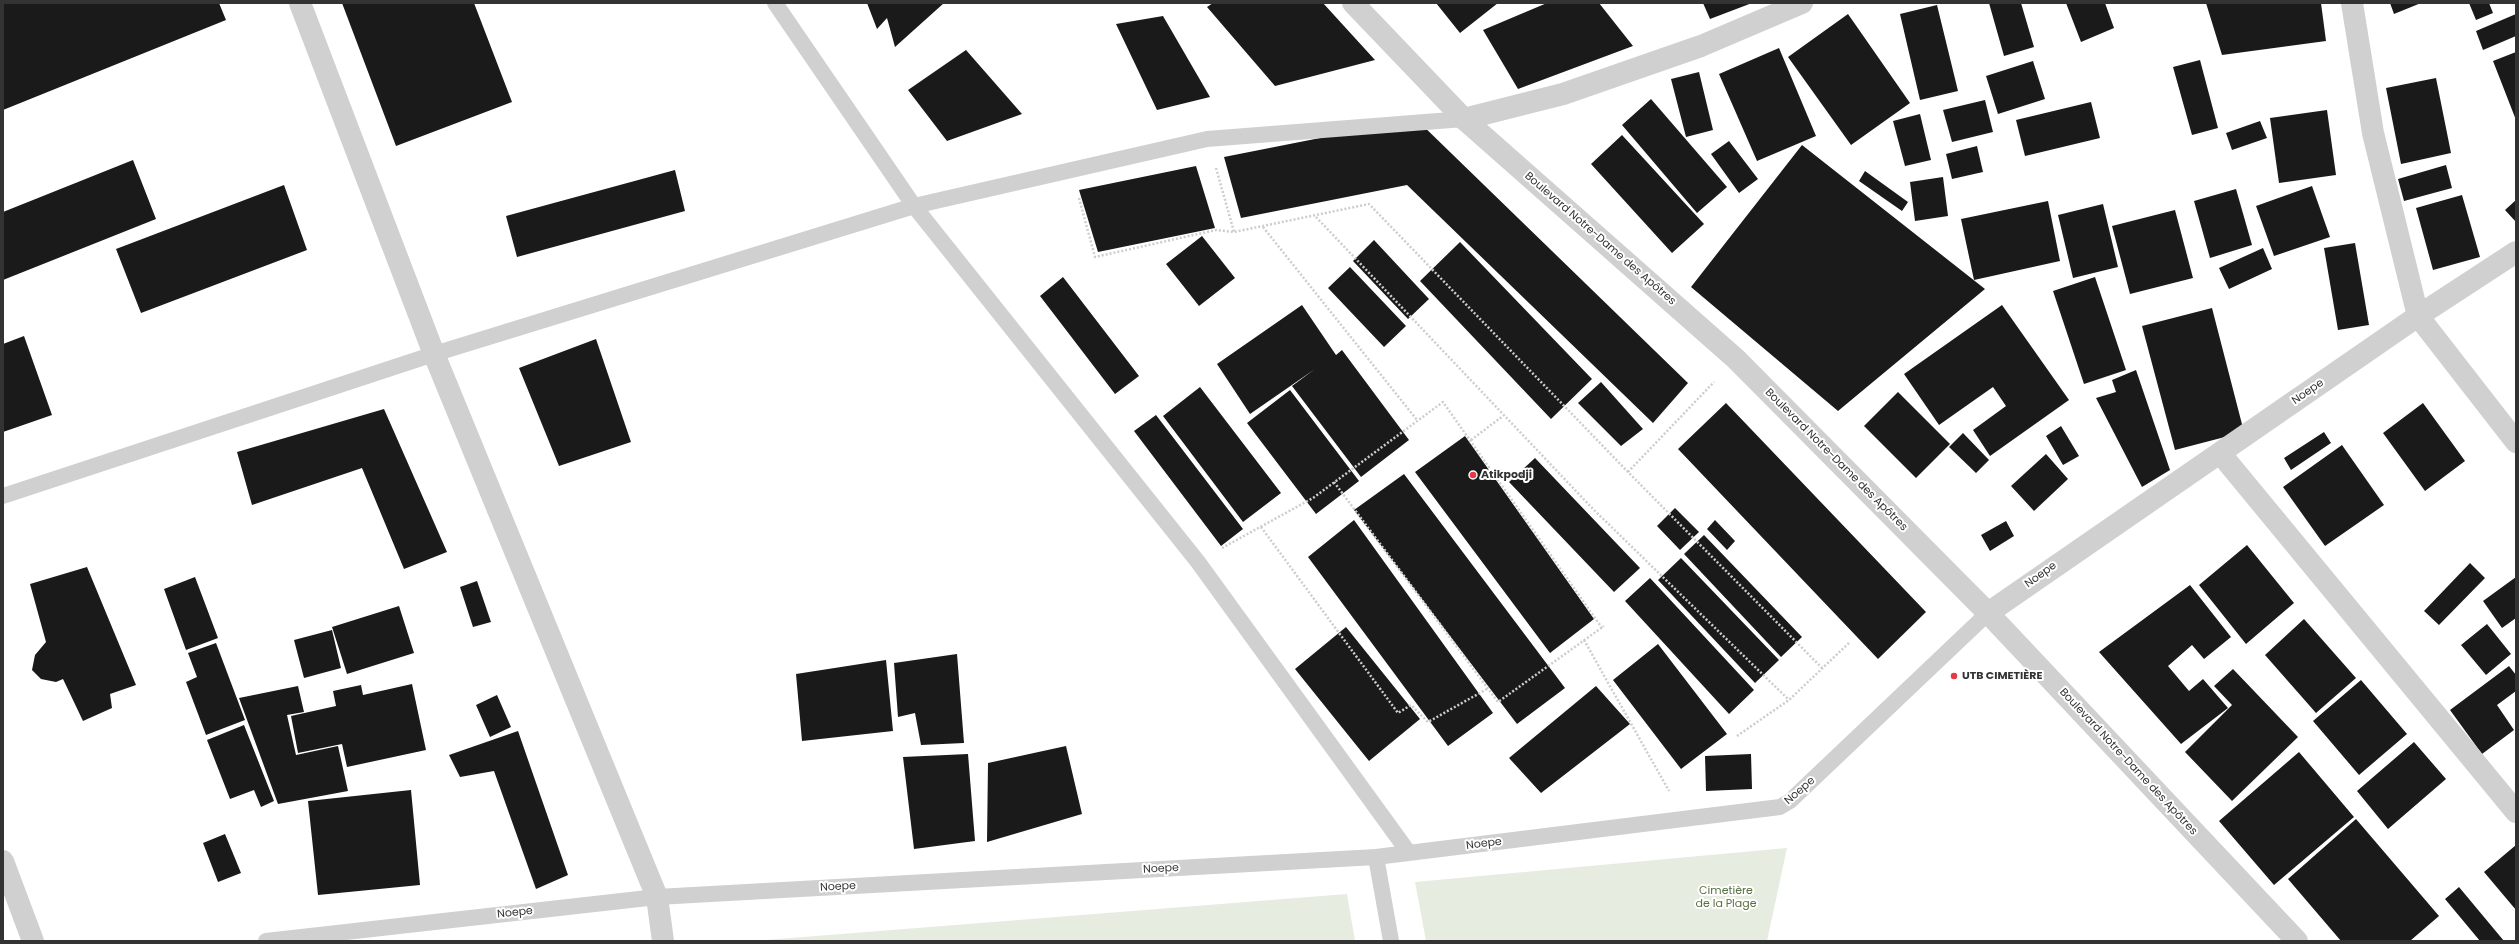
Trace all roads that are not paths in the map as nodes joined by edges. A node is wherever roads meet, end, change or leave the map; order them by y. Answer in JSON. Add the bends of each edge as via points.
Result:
{"nodes":[{"id":1,"x":300,"y":3,"type":"edge"},
{"id":2,"x":775,"y":3,"type":"edge"},
{"id":3,"x":1353,"y":3,"type":"edge"},
{"id":4,"x":1802,"y":3,"type":"edge"},
{"id":5,"x":2352,"y":3,"type":"edge"},
{"id":6,"x":1464,"y":119,"type":"junction"},
{"id":7,"x":914,"y":206,"type":"junction"},
{"id":8,"x":2516,"y":252,"type":"edge"},
{"id":9,"x":2418,"y":316,"type":"junction"},
{"id":10,"x":434,"y":354,"type":"junction"},
{"id":11,"x":2516,"y":442,"type":"edge"},
{"id":12,"x":2220,"y":453,"type":"junction"},
{"id":13,"x":3,"y":496,"type":"edge"},
{"id":14,"x":1988,"y":613,"type":"junction"},
{"id":15,"x":2516,"y":812,"type":"edge"},
{"id":16,"x":1409,"y":853,"type":"junction"},
{"id":17,"x":1376,"y":857,"type":"junction"},
{"id":18,"x":3,"y":861,"type":"edge"},
{"id":19,"x":656,"y":897,"type":"junction"},
{"id":20,"x":33,"y":941,"type":"edge"},
{"id":21,"x":266,"y":941,"type":"edge"},
{"id":22,"x":663,"y":941,"type":"edge"},
{"id":23,"x":1391,"y":941,"type":"edge"},
{"id":24,"x":2297,"y":941,"type":"edge"}],
"edges":[{"from":1,"to":10,"type":"street"},
{"from":2,"to":7,"type":"lane"},
{"from":3,"to":6,"type":"street","name":"Boulevard Notre-Dame des Apôtres"},
{"from":4,"to":6,"type":"street","via":[[1701,46],[1563,94]]},
{"from":5,"to":9,"type":"street","via":[[2373,132]]},
{"from":6,"to":7,"type":"lane","via":[[1207,139],[1072,172]]},
{"from":6,"to":14,"type":"street","name":"Boulevard Notre-Dame des Apôtres","via":[[1736,359]]},
{"from":7,"to":10,"type":"lane"},
{"from":7,"to":16,"type":"lane","via":[[1198,562]]},
{"from":8,"to":9,"type":"street","name":"Noepe"},
{"from":9,"to":11,"type":"street"},
{"from":9,"to":12,"type":"street","name":"Noepe"},
{"from":10,"to":13,"type":"lane"},
{"from":10,"to":19,"type":"street"},
{"from":12,"to":14,"type":"street","name":"Noepe"},
{"from":12,"to":15,"type":"street"},
{"from":14,"to":16,"type":"lane","name":"Noepe","via":[[1790,801],[1780,807]]},
{"from":14,"to":24,"type":"street","name":"Boulevard Notre-Dame des Apôtres"},
{"from":16,"to":17,"type":"lane","name":"Noepe"},
{"from":17,"to":19,"type":"lane","name":"Noepe"},
{"from":17,"to":23,"type":"lane"},
{"from":18,"to":20,"type":"street"},
{"from":19,"to":21,"type":"lane","name":"Noepe"},
{"from":19,"to":22,"type":"street"}]}
